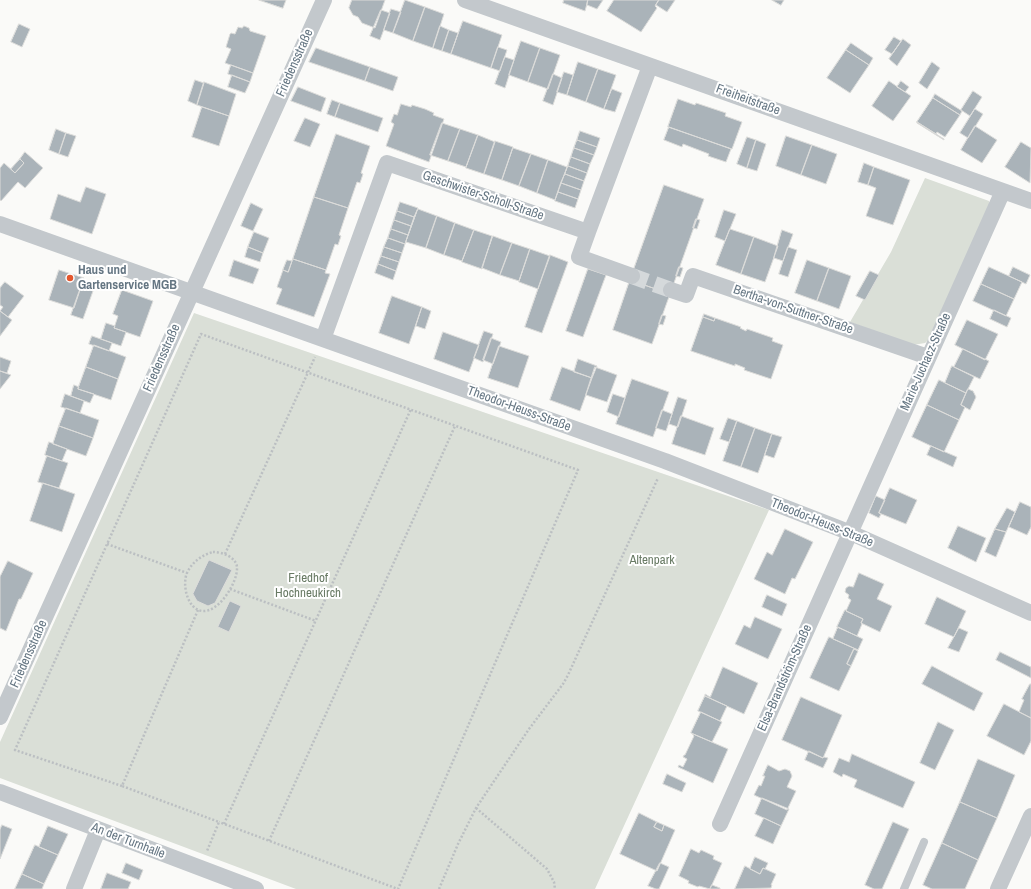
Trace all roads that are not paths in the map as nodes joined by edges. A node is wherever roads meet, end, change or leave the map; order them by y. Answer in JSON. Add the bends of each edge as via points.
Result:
{"nodes":[{"id":1,"x":324,"y":0,"type":"edge"},
{"id":2,"x":466,"y":0,"type":"edge"},
{"id":3,"x":650,"y":66,"type":"junction"},
{"id":4,"x":1003,"y":191,"type":"junction"},
{"id":5,"x":1031,"y":201,"type":"edge"},
{"id":6,"x":0,"y":224,"type":"edge"},
{"id":7,"x":588,"y":232,"type":"junction"},
{"id":8,"x":632,"y":276,"type":"tunnel mouth"},
{"id":9,"x":671,"y":290,"type":"tunnel mouth"},
{"id":10,"x":191,"y":293,"type":"junction"},
{"id":11,"x":323,"y":339,"type":"junction"},
{"id":12,"x":928,"y":357,"type":"junction"},
{"id":13,"x":851,"y":533,"type":"junction"},
{"id":14,"x":1031,"y":613,"type":"edge"},
{"id":15,"x":0,"y":717,"type":"edge"},
{"id":16,"x":0,"y":792,"type":"edge"},
{"id":17,"x":1031,"y":816,"type":"edge"},
{"id":18,"x":720,"y":824,"type":"dead end"},
{"id":19,"x":98,"y":830,"type":"junction"},
{"id":20,"x":924,"y":842,"type":"dead end"},
{"id":21,"x":74,"y":889,"type":"edge"},
{"id":22,"x":256,"y":889,"type":"edge"},
{"id":23,"x":904,"y":889,"type":"edge"},
{"id":24,"x":998,"y":889,"type":"edge"}],
"edges":[{"from":1,"to":10,"type":"street","name":"Friedensstraße"},
{"from":2,"to":3,"type":"street","name":"Freiheitstraße"},
{"from":3,"to":4,"type":"street","name":"Freiheitstraße"},
{"from":3,"to":7,"type":"street"},
{"from":4,"to":5,"type":"street","name":"Freiheitstraße"},
{"from":4,"to":12,"type":"street","name":"Marie-Juchacz-Straße"},
{"from":6,"to":10,"type":"street","name":"Theodor-Heuss-Straße"},
{"from":7,"to":8,"type":"street","via":[[579,257]]},
{"from":7,"to":11,"type":"street","name":"Geschwister-Scholl-Straße","via":[[387,163]]},
{"from":9,"to":12,"type":"street","name":"Bertha-von-Suttner-Straße","via":[[686,295],[693,276]]},
{"from":10,"to":11,"type":"street","name":"Theodor-Heuss-Straße"},
{"from":10,"to":15,"type":"street","name":"Friedensstraße"},
{"from":11,"to":13,"type":"street","name":"Theodor-Heuss-Straße","via":[[665,461]]},
{"from":12,"to":13,"type":"street","name":"Marie-Juchacz-Straße"},
{"from":13,"to":14,"type":"street","name":"Theodor-Heuss-Straße"},
{"from":13,"to":18,"type":"street","name":"Elsa-Brandström-Straße"},
{"from":16,"to":19,"type":"street","name":"An der Turnhalle"},
{"from":17,"to":24,"type":"street"},
{"from":19,"to":21,"type":"street"},
{"from":19,"to":22,"type":"street","name":"An der Turnhalle"},
{"from":20,"to":23,"type":"lane"}]}
